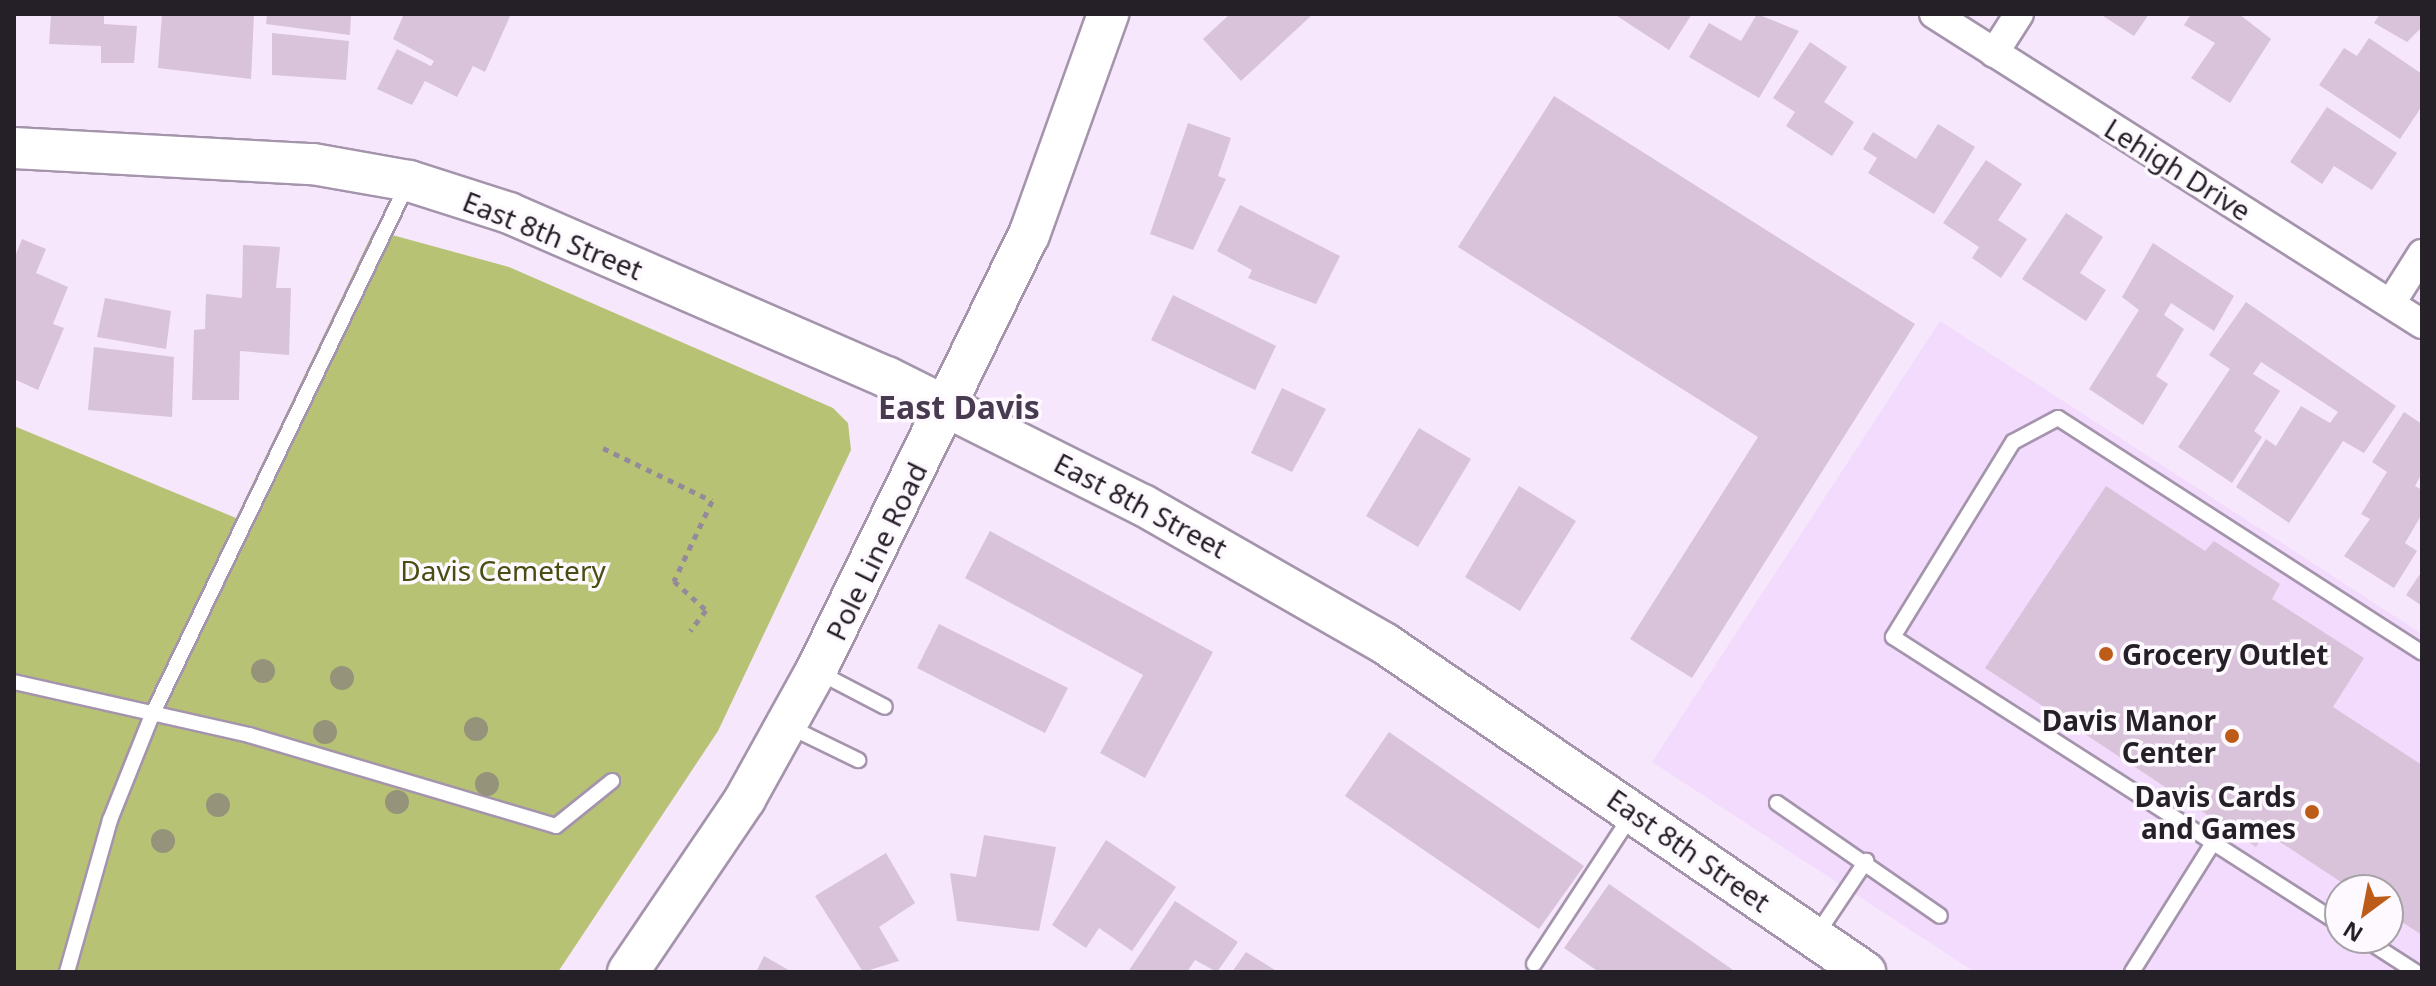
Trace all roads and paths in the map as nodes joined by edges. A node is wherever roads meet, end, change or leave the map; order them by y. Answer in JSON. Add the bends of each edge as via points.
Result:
{"nodes":[{"id":1,"x":1108,"y":14,"type":"edge"},
{"id":2,"x":1934,"y":14,"type":"edge"},
{"id":3,"x":2019,"y":14,"type":"edge"},
{"id":4,"x":1994,"y":53,"type":"junction"},
{"id":5,"x":14,"y":148,"type":"edge"},
{"id":6,"x":409,"y":181,"type":"junction"},
{"id":7,"x":2422,"y":254,"type":"edge"},
{"id":8,"x":2391,"y":303,"type":"junction"},
{"id":9,"x":2422,"y":324,"type":"edge"},
{"id":10,"x":948,"y":405,"type":"junction"},
{"id":11,"x":603,"y":448,"type":"dead end"},
{"id":12,"x":690,"y":631,"type":"dead end"},
{"id":13,"x":2422,"y":653,"type":"edge"},
{"id":14,"x":816,"y":671,"type":"junction"},
{"id":15,"x":14,"y":682,"type":"edge"},
{"id":16,"x":885,"y":707,"type":"dead end"},
{"id":17,"x":152,"y":715,"type":"junction"},
{"id":18,"x":788,"y":726,"type":"junction"},
{"id":19,"x":858,"y":760,"type":"dead end"},
{"id":20,"x":612,"y":781,"type":"dead end"},
{"id":21,"x":1777,"y":803,"type":"dead end"},
{"id":22,"x":1633,"y":812,"type":"junction"},
{"id":23,"x":2213,"y":843,"type":"junction"},
{"id":24,"x":1866,"y":861,"type":"junction"},
{"id":25,"x":2324,"y":914,"type":"edge"},
{"id":26,"x":1940,"y":916,"type":"dead end"},
{"id":27,"x":1815,"y":937,"type":"junction"},
{"id":28,"x":2388,"y":954,"type":"edge"},
{"id":29,"x":1534,"y":964,"type":"dead end"},
{"id":30,"x":67,"y":972,"type":"edge"},
{"id":31,"x":628,"y":972,"type":"edge"},
{"id":32,"x":1865,"y":972,"type":"edge"},
{"id":33,"x":2132,"y":972,"type":"edge"},
{"id":34,"x":2416,"y":972,"type":"edge"}],
"edges":[{"from":1,"to":10,"type":"street","name":"Pole Line Road","via":[[1029,235]]},
{"from":2,"to":4,"type":"street","name":"Lehigh Drive"},
{"from":3,"to":4,"type":"street"},
{"from":4,"to":8,"type":"street","name":"Lehigh Drive"},
{"from":5,"to":6,"type":"street","name":"East 8th Street","via":[[313,164]]},
{"from":6,"to":10,"type":"street","name":"East 8th Street","via":[[509,213]]},
{"from":6,"to":17,"type":"lane"},
{"from":7,"to":8,"type":"street"},
{"from":8,"to":9,"type":"street","name":"Lehigh Drive"},
{"from":10,"to":14,"type":"street","name":"Pole Line Road"},
{"from":10,"to":22,"type":"street","name":"East 8th Street","via":[[1260,569],[1516,728]]},
{"from":11,"to":12,"type":"path","via":[[712,501],[674,581],[706,610]]},
{"from":13,"to":23,"type":"lane","via":[[2058,418],[2013,442],[1893,637]]},
{"from":14,"to":16,"type":"lane"},
{"from":14,"to":18,"type":"street","name":"Pole Line Road"},
{"from":15,"to":17,"type":"lane"},
{"from":17,"to":20,"type":"lane","via":[[249,735],[556,826]]},
{"from":17,"to":30,"type":"lane","via":[[110,820]]},
{"from":18,"to":19,"type":"lane"},
{"from":18,"to":31,"type":"street","name":"Pole Line Road"},
{"from":21,"to":24,"type":"lane"},
{"from":22,"to":27,"type":"street","name":"East 8th Street"},
{"from":22,"to":29,"type":"lane"},
{"from":23,"to":25,"type":"lane"},
{"from":23,"to":33,"type":"lane"},
{"from":24,"to":26,"type":"lane"},
{"from":24,"to":27,"type":"lane"},
{"from":27,"to":32,"type":"street","name":"East 8th Street"},
{"from":28,"to":34,"type":"lane"}]}
